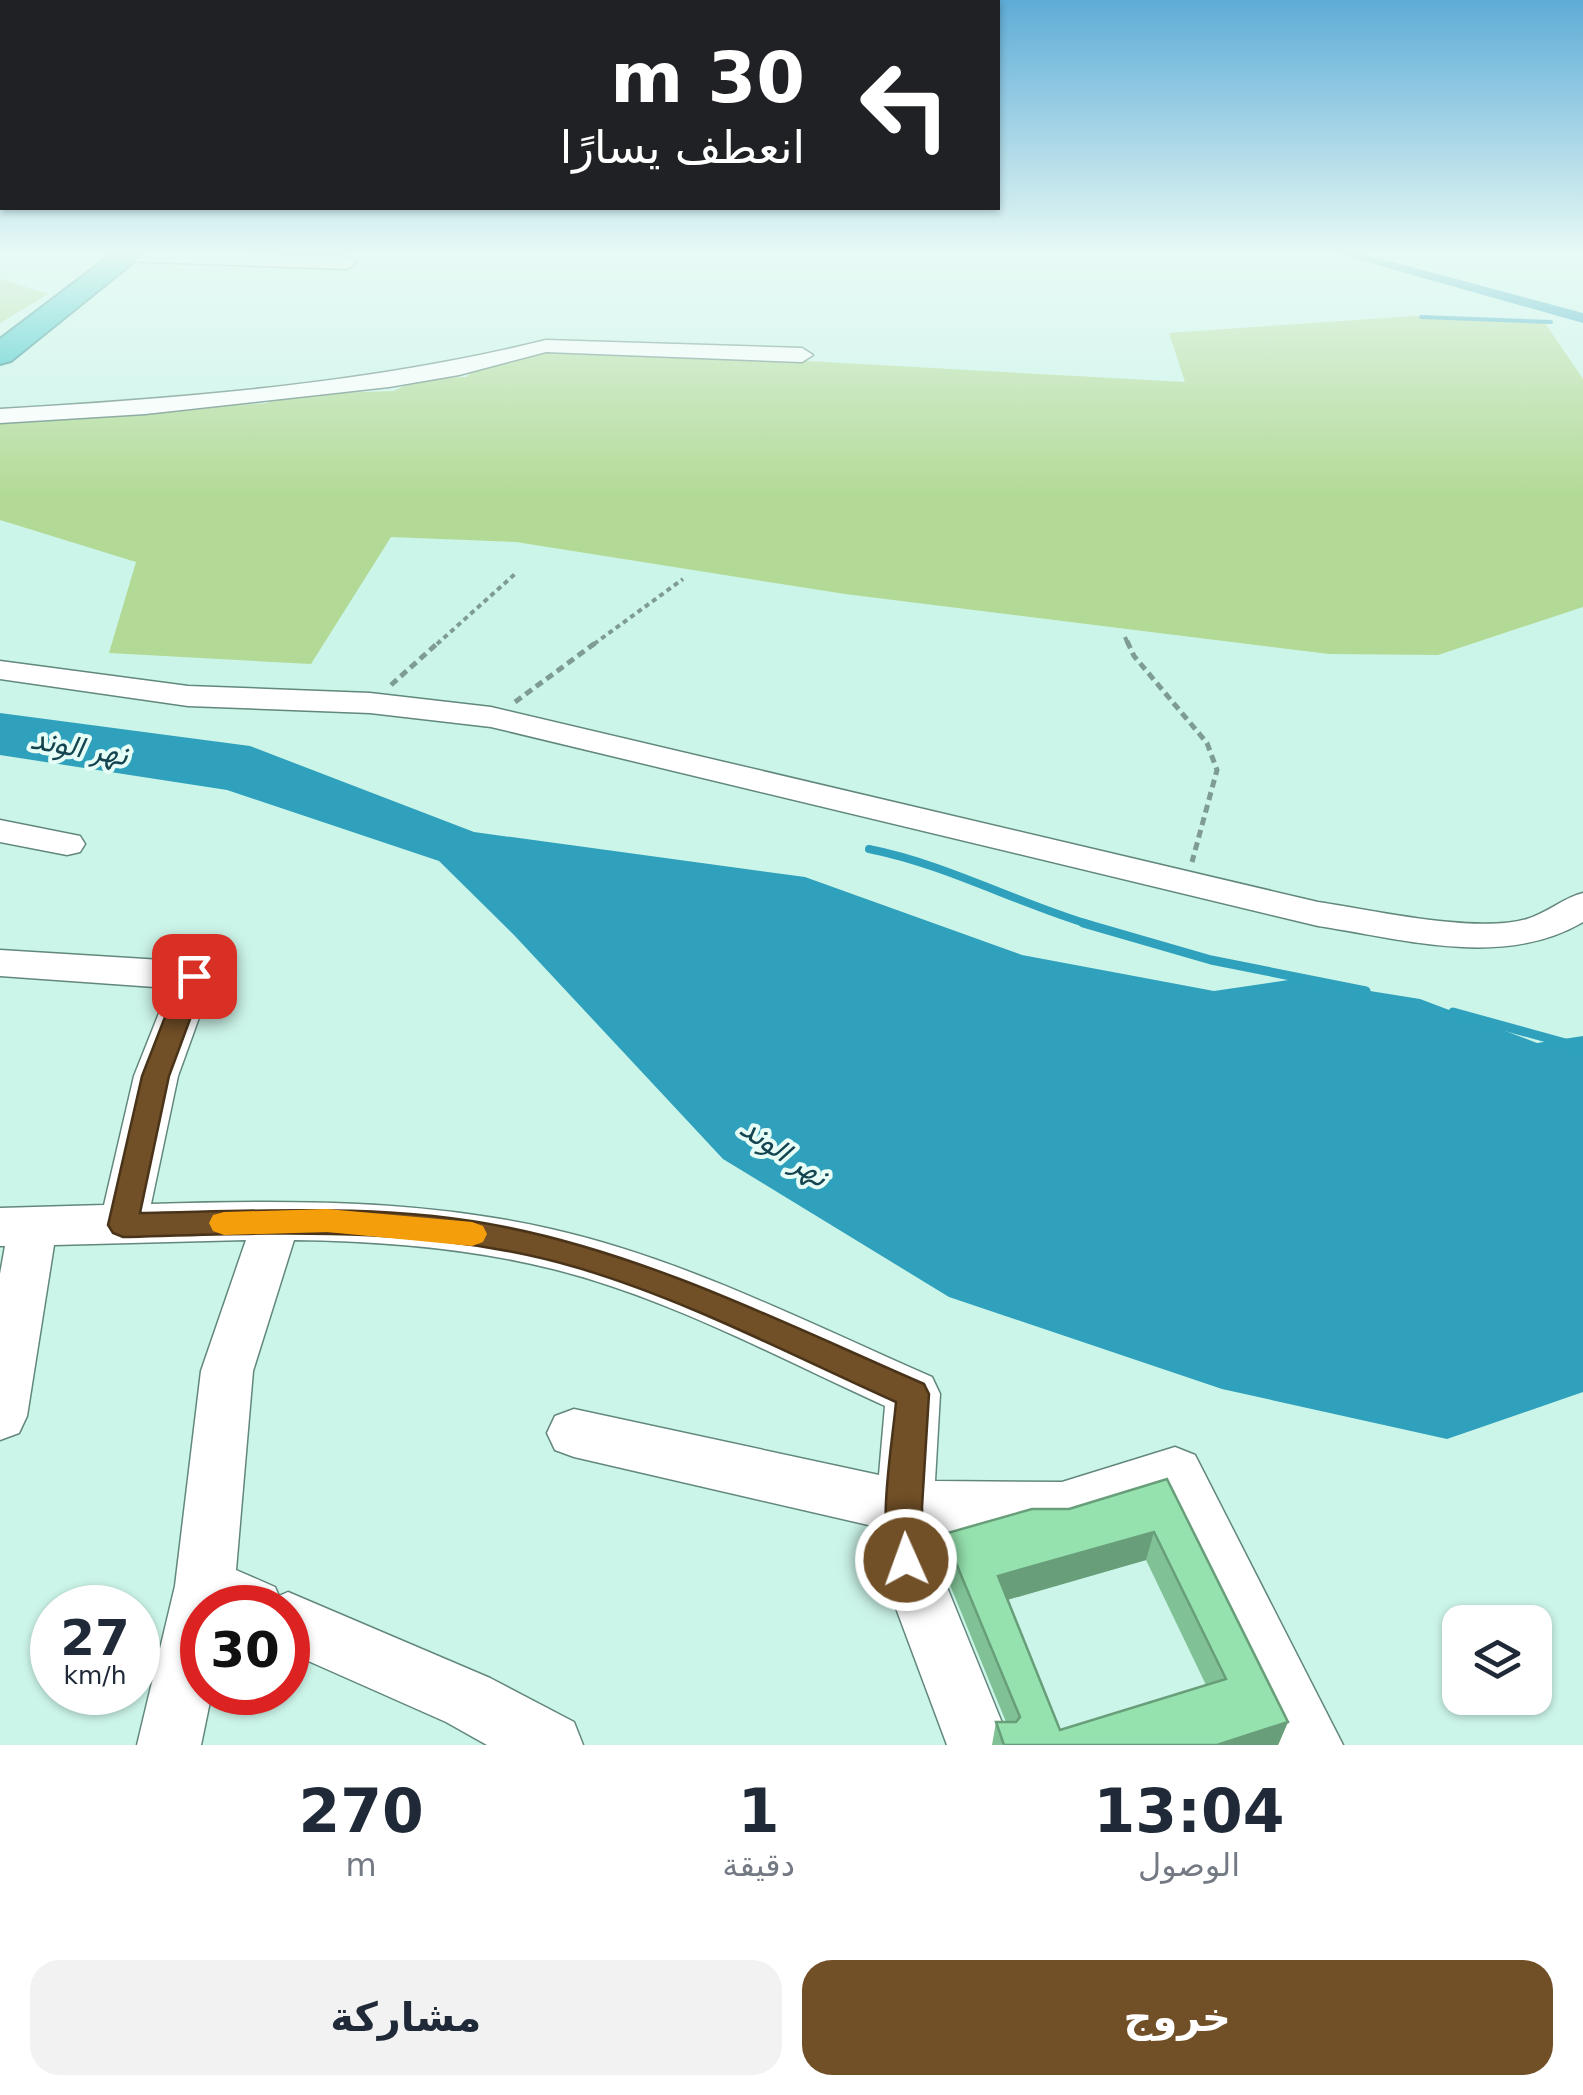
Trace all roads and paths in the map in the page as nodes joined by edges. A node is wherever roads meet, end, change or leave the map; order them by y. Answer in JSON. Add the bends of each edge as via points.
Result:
{"nodes":[{"id":1,"x":25,"y":332,"type":"edge"},
{"id":2,"x":0,"y":354,"type":"edge"},
{"id":3,"x":802,"y":355,"type":"dead end"},
{"id":4,"x":0,"y":416,"type":"edge"},
{"id":5,"x":515,"y":574,"type":"dead end"},
{"id":6,"x":683,"y":578,"type":"dead end"},
{"id":7,"x":1124,"y":637,"type":"dead end"},
{"id":8,"x":0,"y":670,"type":"edge"},
{"id":9,"x":370,"y":703,"type":"junction"},
{"id":10,"x":491,"y":716,"type":"junction"},
{"id":11,"x":0,"y":831,"type":"edge"},
{"id":12,"x":67,"y":844,"type":"dead end"},
{"id":13,"x":1186,"y":884,"type":"junction"},
{"id":14,"x":1583,"y":905,"type":"edge"},
{"id":15,"x":0,"y":962,"type":"edge"},
{"id":16,"x":276,"y":1222,"type":"junction"},
{"id":17,"x":123,"y":1225,"type":"junction"},
{"id":18,"x":12,"y":1227,"type":"edge"},
{"id":19,"x":0,"y":1416,"type":"edge"},
{"id":20,"x":574,"y":1433,"type":"dead end"},
{"id":21,"x":905,"y":1507,"type":"junction"},
{"id":22,"x":230,"y":1585,"type":"edge"},
{"id":23,"x":310,"y":1632,"type":"edge"},
{"id":24,"x":181,"y":1715,"type":"edge"},
{"id":25,"x":169,"y":1745,"type":"edge"},
{"id":26,"x":552,"y":1745,"type":"edge"},
{"id":27,"x":978,"y":1745,"type":"edge"},
{"id":28,"x":1310,"y":1745,"type":"edge"}],
"edges":[{"from":1,"to":2,"type":"highway"},
{"from":3,"to":4,"type":"street","via":[[537,346],[389,380]]},
{"from":5,"to":9,"type":"path"},
{"from":6,"to":10,"type":"path"},
{"from":7,"to":13,"type":"path","via":[[1214,757],[1217,770]]},
{"from":8,"to":9,"type":"street","via":[[188,696]]},
{"from":9,"to":10,"type":"street"},
{"from":10,"to":13,"type":"street"},
{"from":11,"to":12,"type":"street"},
{"from":13,"to":14,"type":"street","via":[[1318,914],[1506,934],[1546,925]]},
{"from":15,"to":17,"type":"street","via":[[194,976],[156,1076]]},
{"from":16,"to":17,"type":"street"},
{"from":16,"to":21,"type":"street","via":[[422,1228],[576,1255],[661,1284],[913,1394]]},
{"from":16,"to":22,"type":"street","via":[[228,1371]]},
{"from":17,"to":18,"type":"street"},
{"from":18,"to":19,"type":"street"},
{"from":20,"to":21,"type":"street"},
{"from":21,"to":27,"type":"street","via":[[906,1560]]},
{"from":21,"to":28,"type":"street","via":[[1062,1508],[1175,1473]]},
{"from":23,"to":26,"type":"street","via":[[468,1700]]},
{"from":24,"to":25,"type":"street"}]}
